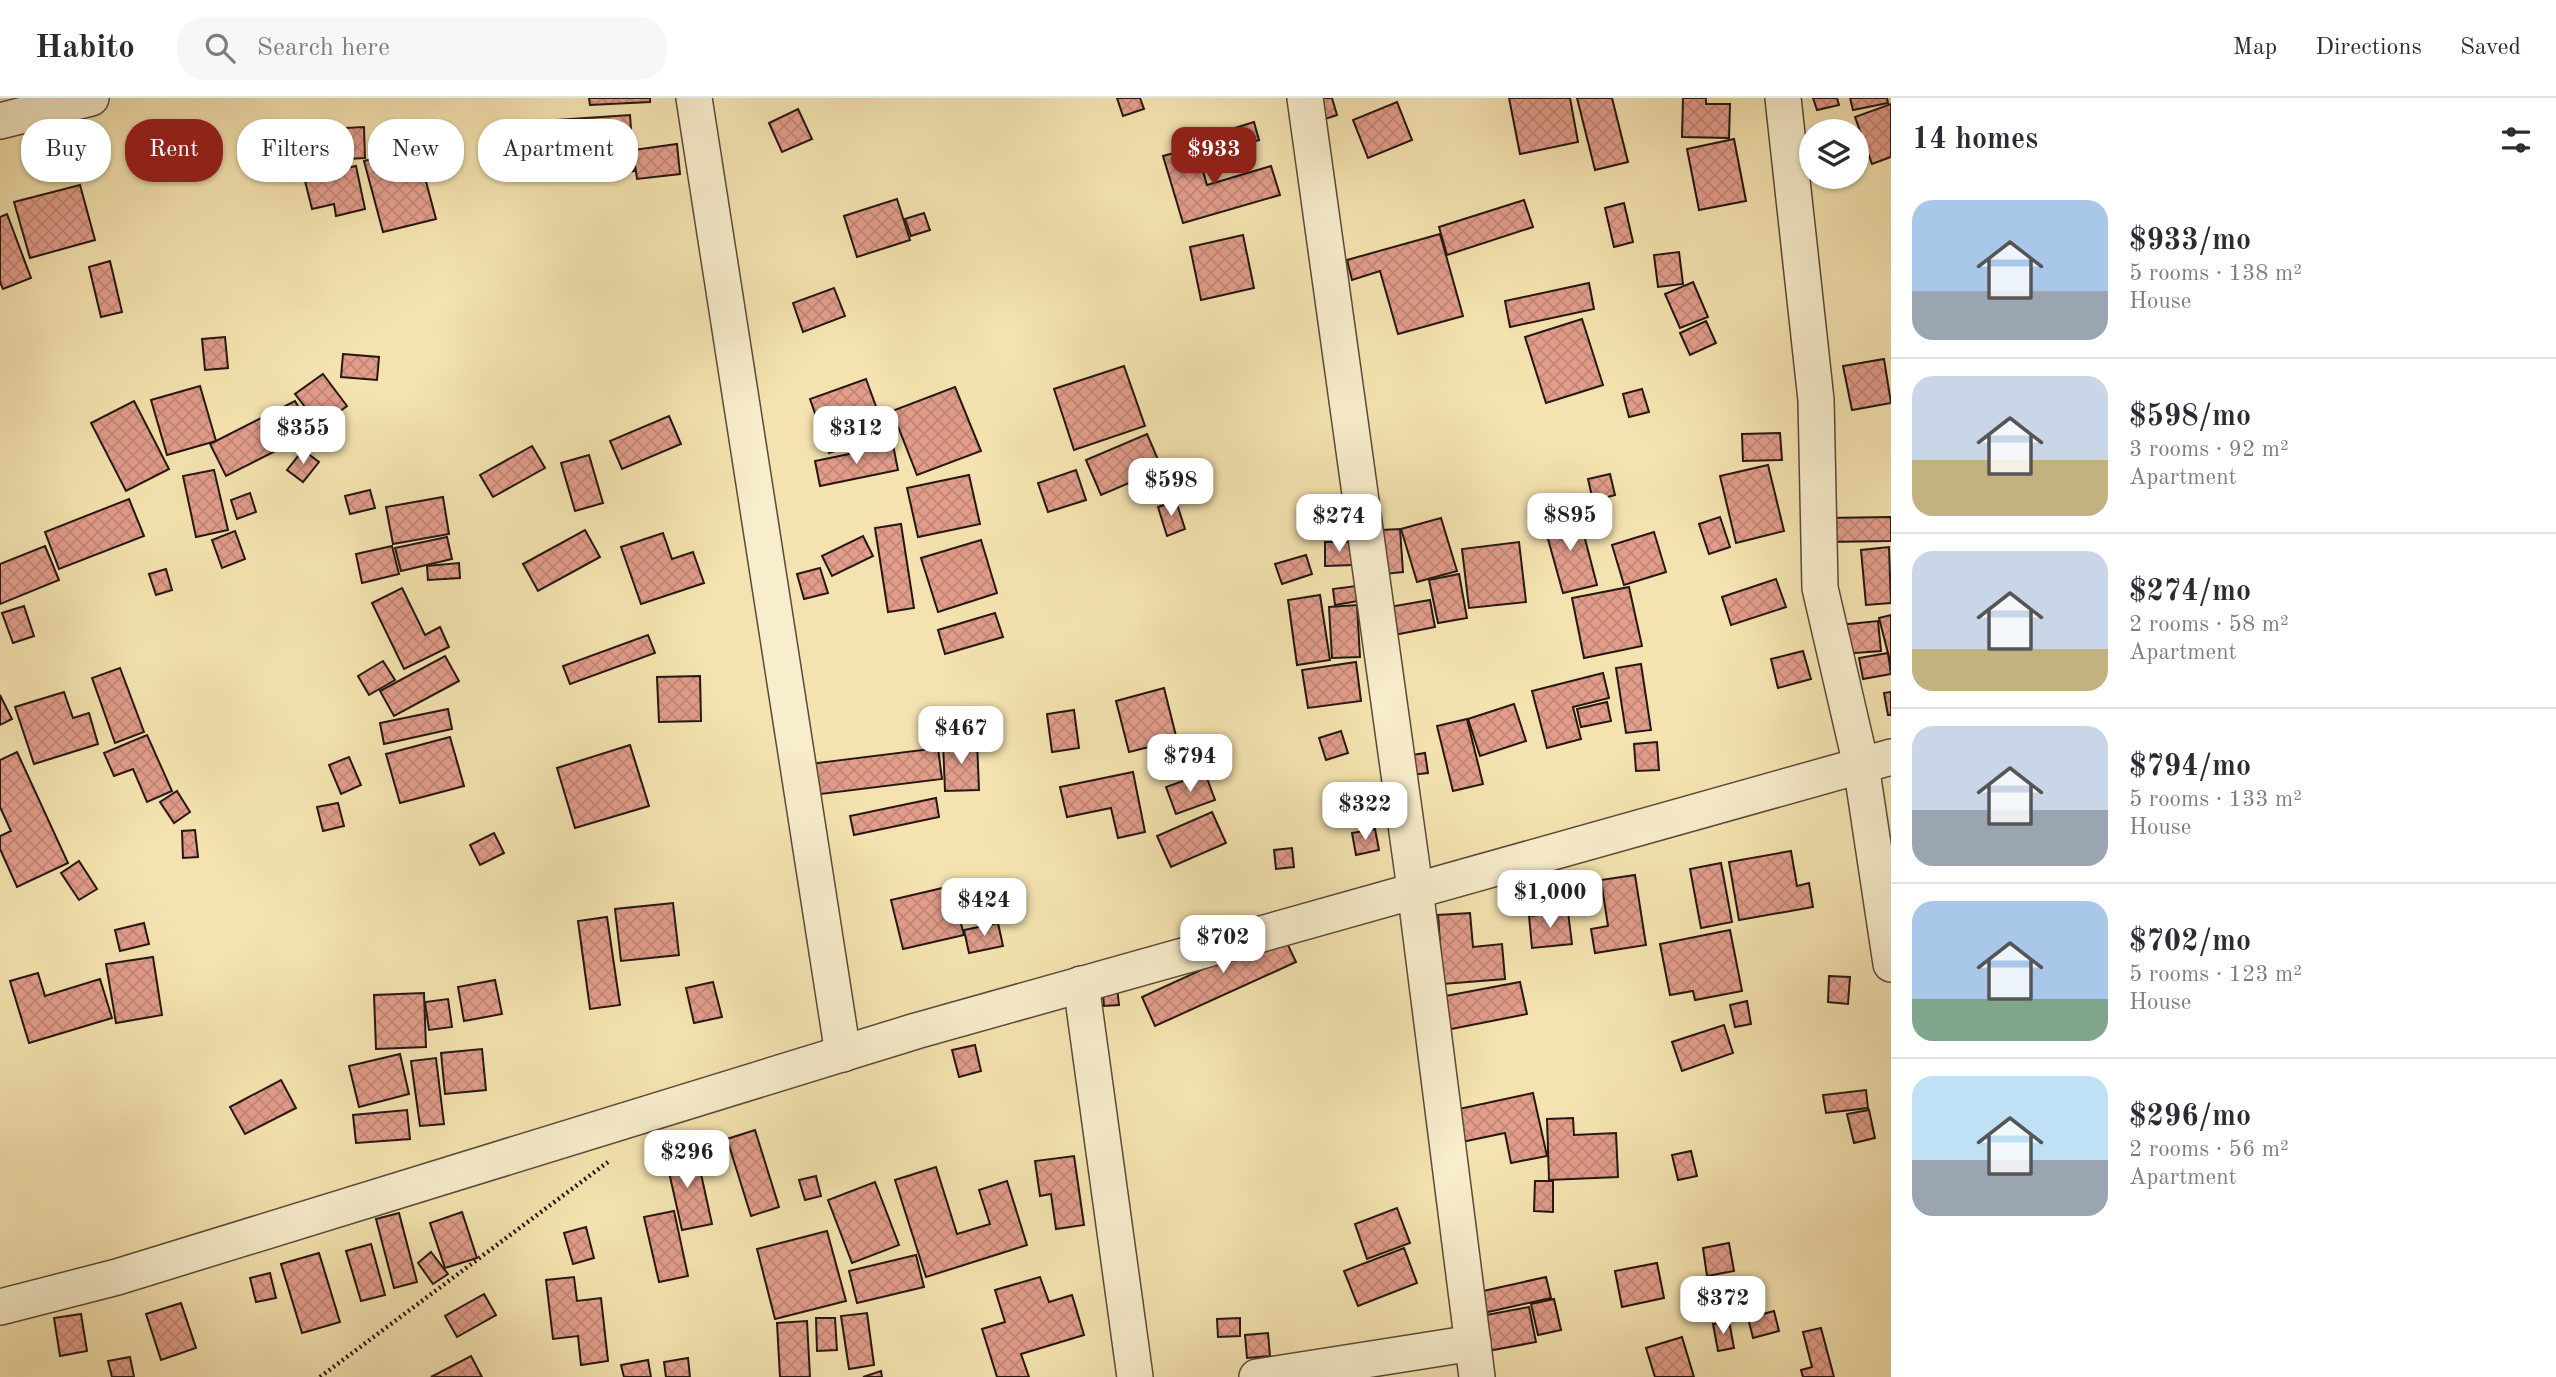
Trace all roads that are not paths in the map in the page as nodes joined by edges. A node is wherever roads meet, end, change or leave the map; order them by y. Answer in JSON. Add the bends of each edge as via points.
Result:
{"nodes":[{"id":1,"x":91,"y":98,"type":"edge"},
{"id":2,"x":694,"y":98,"type":"edge"},
{"id":3,"x":1305,"y":98,"type":"edge"},
{"id":4,"x":1783,"y":98,"type":"edge"},
{"id":5,"x":0,"y":121,"type":"edge"},
{"id":6,"x":1876,"y":761,"type":"edge"},
{"id":7,"x":1415,"y":889,"type":"junction"},
{"id":8,"x":1891,"y":964,"type":"edge"},
{"id":9,"x":1081,"y":984,"type":"junction"},
{"id":10,"x":843,"y":1054,"type":"junction"},
{"id":11,"x":0,"y":1307,"type":"edge"},
{"id":12,"x":1473,"y":1343,"type":"junction"},
{"id":13,"x":1135,"y":1377,"type":"edge"},
{"id":14,"x":1257,"y":1377,"type":"edge"},
{"id":15,"x":1477,"y":1377,"type":"edge"}],
"edges":[{"from":1,"to":5,"type":"street"},
{"from":2,"to":10,"type":"street"},
{"from":3,"to":7,"type":"street"},
{"from":4,"to":6,"type":"street","via":[[1816,400],[1820,588]]},
{"from":6,"to":7,"type":"street"},
{"from":6,"to":8,"type":"street"},
{"from":7,"to":9,"type":"street"},
{"from":7,"to":12,"type":"street"},
{"from":9,"to":10,"type":"street"},
{"from":9,"to":13,"type":"street"},
{"from":10,"to":11,"type":"street","via":[[117,1277]]},
{"from":12,"to":14,"type":"street"},
{"from":12,"to":15,"type":"street"}]}
